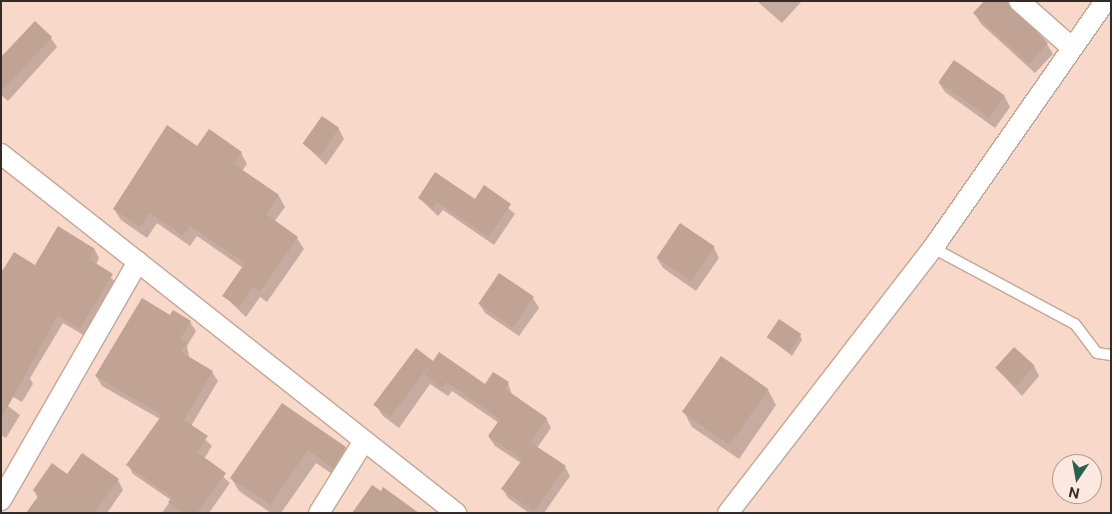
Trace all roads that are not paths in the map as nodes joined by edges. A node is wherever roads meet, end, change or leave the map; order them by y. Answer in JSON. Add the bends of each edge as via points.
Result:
{"nodes":[{"id":1,"x":1019,"y":1,"type":"edge"},
{"id":2,"x":1105,"y":1,"type":"edge"},
{"id":3,"x":1071,"y":47,"type":"junction"},
{"id":4,"x":1,"y":154,"type":"edge"},
{"id":5,"x":933,"y":248,"type":"junction"},
{"id":6,"x":138,"y":262,"type":"junction"},
{"id":7,"x":1111,"y":355,"type":"edge"},
{"id":8,"x":364,"y":441,"type":"junction"},
{"id":9,"x":1,"y":500,"type":"edge"},
{"id":10,"x":319,"y":513,"type":"edge"},
{"id":11,"x":456,"y":513,"type":"edge"},
{"id":12,"x":728,"y":513,"type":"edge"}],
"edges":[{"from":1,"to":3,"type":"street"},
{"from":2,"to":3,"type":"street"},
{"from":3,"to":5,"type":"street"},
{"from":4,"to":6,"type":"street"},
{"from":5,"to":7,"type":"lane","via":[[1075,324],[1097,353]]},
{"from":5,"to":12,"type":"street"},
{"from":6,"to":8,"type":"street"},
{"from":6,"to":9,"type":"street"},
{"from":8,"to":10,"type":"street"},
{"from":8,"to":11,"type":"street"}]}
